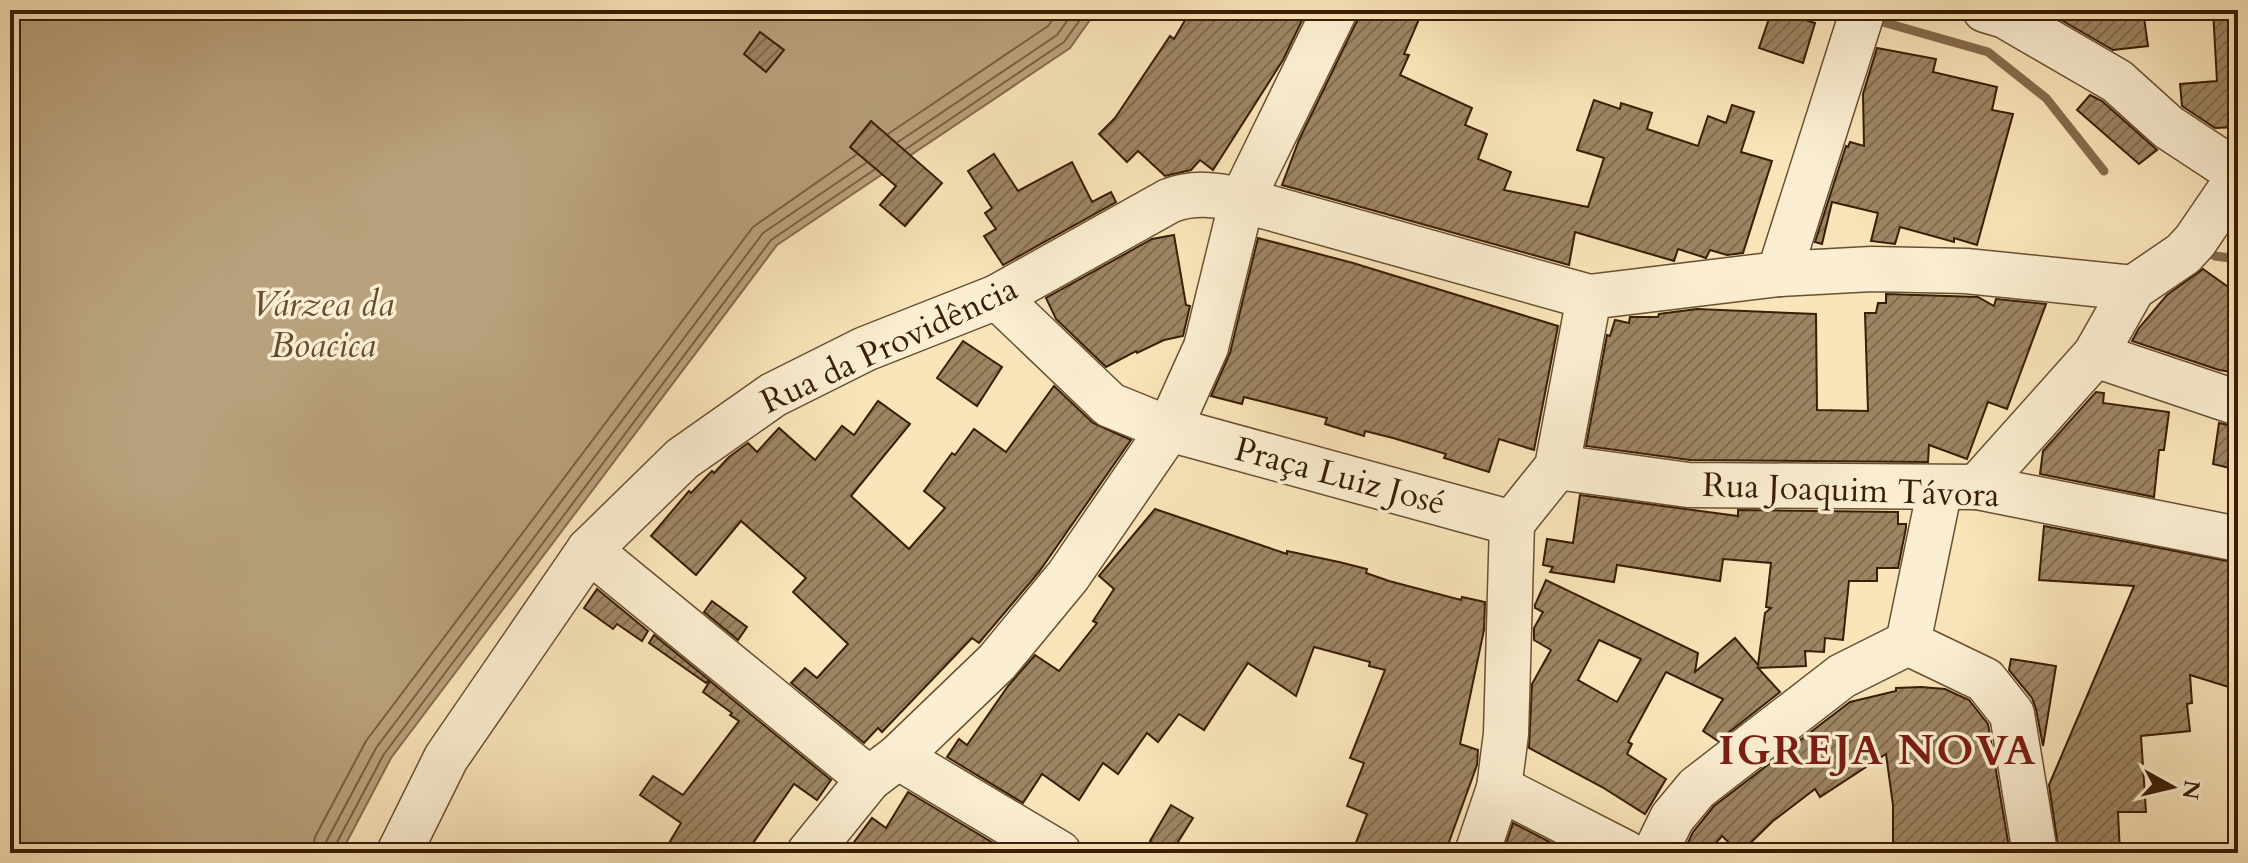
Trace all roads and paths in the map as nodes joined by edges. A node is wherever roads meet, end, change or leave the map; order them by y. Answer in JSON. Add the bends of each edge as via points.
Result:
{"nodes":[{"id":1,"x":1335,"y":10,"type":"edge"},
{"id":2,"x":1985,"y":10,"type":"edge"},
{"id":3,"x":1856,"y":29,"type":"edge"},
{"id":4,"x":2238,"y":176,"type":"edge"},
{"id":5,"x":1242,"y":200,"type":"junction"},
{"id":6,"x":1779,"y":274,"type":"junction"},
{"id":7,"x":2133,"y":288,"type":"junction"},
{"id":8,"x":997,"y":297,"type":"junction"},
{"id":9,"x":1589,"y":297,"type":"junction"},
{"id":10,"x":2095,"y":355,"type":"junction"},
{"id":11,"x":2238,"y":403,"type":"edge"},
{"id":12,"x":1169,"y":429,"type":"junction"},
{"id":13,"x":1557,"y":467,"type":"junction"},
{"id":14,"x":1958,"y":488,"type":"junction"},
{"id":15,"x":1512,"y":523,"type":"junction"},
{"id":16,"x":2238,"y":539,"type":"edge"},
{"id":17,"x":589,"y":550,"type":"junction"},
{"id":18,"x":1908,"y":643,"type":"junction"},
{"id":19,"x":884,"y":768,"type":"junction"},
{"id":20,"x":1499,"y":788,"type":"junction"},
{"id":21,"x":399,"y":853,"type":"edge"},
{"id":22,"x":809,"y":853,"type":"edge"},
{"id":23,"x":1059,"y":853,"type":"edge"},
{"id":24,"x":1477,"y":853,"type":"edge"},
{"id":25,"x":1626,"y":853,"type":"edge"},
{"id":26,"x":1655,"y":853,"type":"edge"},
{"id":27,"x":2035,"y":853,"type":"edge"}],
"edges":[{"from":1,"to":5,"type":"street"},
{"from":2,"to":4,"type":"street","via":[[2005,16],[2117,81],[2168,127]]},
{"from":3,"to":6,"type":"street"},
{"from":4,"to":7,"type":"street","via":[[2183,254]]},
{"from":5,"to":8,"type":"street","name":"Rua da Providência","via":[[1187,194],[1169,201]]},
{"from":5,"to":9,"type":"street","name":"Rua da Providência"},
{"from":5,"to":12,"type":"street","via":[[1206,347]]},
{"from":6,"to":7,"type":"street","via":[[1966,271]]},
{"from":6,"to":9,"type":"street"},
{"from":7,"to":10,"type":"street"},
{"from":8,"to":12,"type":"street","name":"Praça Luiz José","via":[[1110,405]]},
{"from":8,"to":17,"type":"street","name":"Rua da Providência","via":[[865,349],[773,395],[682,459]]},
{"from":9,"to":13,"type":"street"},
{"from":10,"to":11,"type":"street"},
{"from":10,"to":14,"type":"street"},
{"from":12,"to":15,"type":"street","name":"Praça Luiz José"},
{"from":12,"to":19,"type":"street","via":[[1068,576],[997,662]]},
{"from":13,"to":14,"type":"street","name":"Rua Joaquim Távora","via":[[1688,485]]},
{"from":13,"to":15,"type":"street"},
{"from":14,"to":16,"type":"street","name":"Rua Joaquim Távora"},
{"from":14,"to":18,"type":"street"},
{"from":15,"to":20,"type":"street","via":[[1506,734]]},
{"from":17,"to":19,"type":"street"},
{"from":17,"to":21,"type":"street","name":"Rua da Providência","via":[[446,758]]},
{"from":18,"to":26,"type":"street","via":[[1842,676],[1697,788],[1672,818]]},
{"from":18,"to":27,"type":"street","via":[[1985,680],[2012,714]]},
{"from":19,"to":22,"type":"street"},
{"from":19,"to":23,"type":"street"},
{"from":20,"to":24,"type":"street"},
{"from":20,"to":25,"type":"street"}]}
